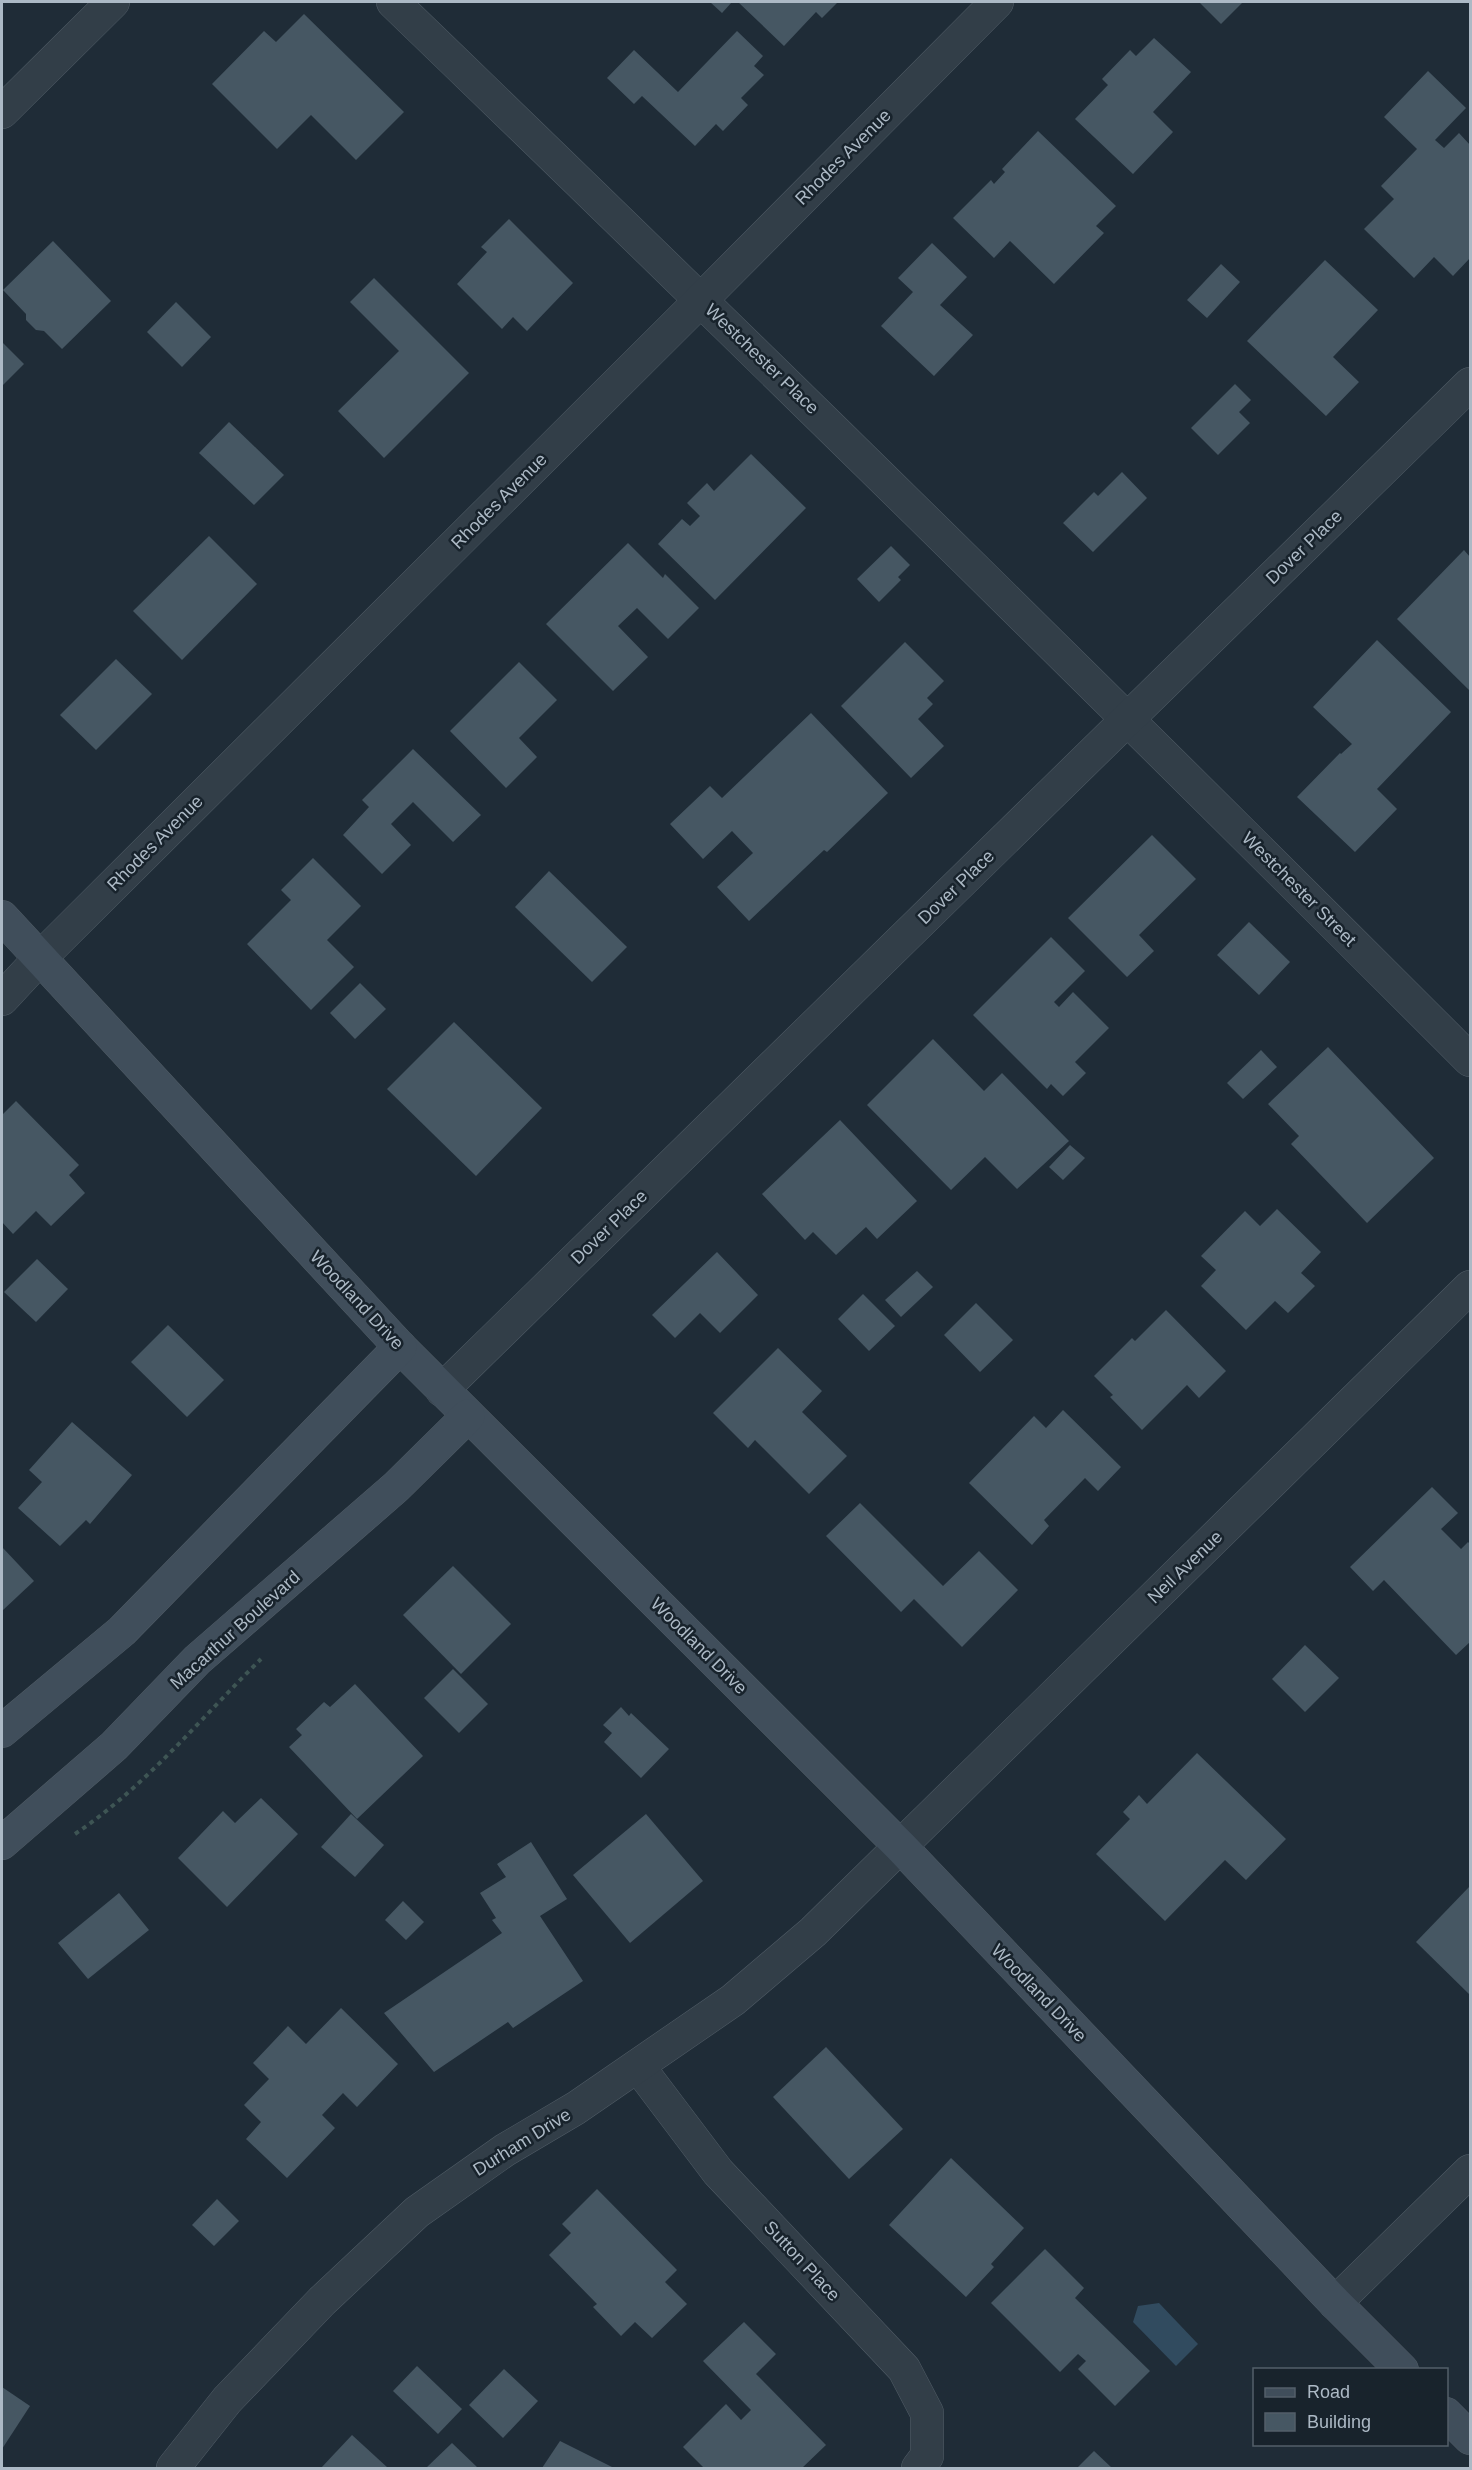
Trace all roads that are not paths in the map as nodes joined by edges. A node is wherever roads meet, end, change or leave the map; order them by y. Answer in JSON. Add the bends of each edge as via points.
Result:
{"nodes":[{"id":1,"x":113,"y":2,"type":"edge"},
{"id":2,"x":393,"y":2,"type":"edge"},
{"id":3,"x":997,"y":2,"type":"edge"},
{"id":4,"x":2,"y":112,"type":"edge"},
{"id":5,"x":701,"y":300,"type":"junction"},
{"id":6,"x":1470,"y":384,"type":"edge"},
{"id":7,"x":1128,"y":719,"type":"junction"},
{"id":8,"x":2,"y":917,"type":"edge"},
{"id":9,"x":40,"y":957,"type":"junction"},
{"id":10,"x":2,"y":999,"type":"edge"},
{"id":11,"x":1470,"y":1060,"type":"edge"},
{"id":12,"x":1470,"y":1287,"type":"edge"},
{"id":13,"x":400,"y":1347,"type":"junction"},
{"id":14,"x":442,"y":1390,"type":"junction"},
{"id":15,"x":468,"y":1416,"type":"junction"},
{"id":16,"x":2,"y":1731,"type":"edge"},
{"id":17,"x":2,"y":1843,"type":"edge"},
{"id":18,"x":900,"y":1846,"type":"junction"},
{"id":19,"x":638,"y":2066,"type":"junction"},
{"id":20,"x":1470,"y":2171,"type":"edge"},
{"id":21,"x":1335,"y":2303,"type":"junction"},
{"id":22,"x":1400,"y":2368,"type":"edge"},
{"id":23,"x":1448,"y":2416,"type":"edge"},
{"id":24,"x":1470,"y":2439,"type":"edge"},
{"id":25,"x":173,"y":2469,"type":"edge"},
{"id":26,"x":918,"y":2469,"type":"edge"}],
"edges":[{"from":1,"to":4,"type":"street"},
{"from":2,"to":5,"type":"street","name":"Westchester Place"},
{"from":3,"to":5,"type":"street","name":"Rhodes Avenue"},
{"from":5,"to":7,"type":"street","name":"Westchester Place"},
{"from":5,"to":9,"type":"street","name":"Rhodes Avenue"},
{"from":6,"to":7,"type":"street","name":"Dover Place"},
{"from":7,"to":11,"type":"street","name":"Westchester Street"},
{"from":7,"to":14,"type":"street","name":"Dover Place"},
{"from":8,"to":9,"type":"main road","name":"Woodland Drive"},
{"from":9,"to":10,"type":"street","name":"Rhodes Avenue"},
{"from":9,"to":13,"type":"main road","name":"Woodland Drive"},
{"from":12,"to":18,"type":"street","name":"Neil Avenue"},
{"from":13,"to":14,"type":"main road","name":"Woodland Drive"},
{"from":13,"to":16,"type":"main road","via":[[122,1631]]},
{"from":14,"to":15,"type":"main road","name":"Woodland Drive"},
{"from":15,"to":17,"type":"main road","name":"Macarthur Boulevard","via":[[396,1487],[197,1660],[114,1746]]},
{"from":15,"to":18,"type":"main road","name":"Woodland Drive"},
{"from":18,"to":19,"type":"street","name":"Durham Drive","via":[[813,1932],[742,1993]]},
{"from":18,"to":21,"type":"main road","name":"Woodland Drive"},
{"from":19,"to":25,"type":"street","name":"Durham Drive","via":[[505,2150],[417,2212],[322,2301],[235,2392]]},
{"from":19,"to":26,"type":"street","name":"Sutton Place","via":[[718,2172],[904,2369],[927,2413],[927,2456]]},
{"from":20,"to":21,"type":"street"},
{"from":21,"to":22,"type":"main road","name":"Woodland Drive"},
{"from":23,"to":24,"type":"main road"}]}
